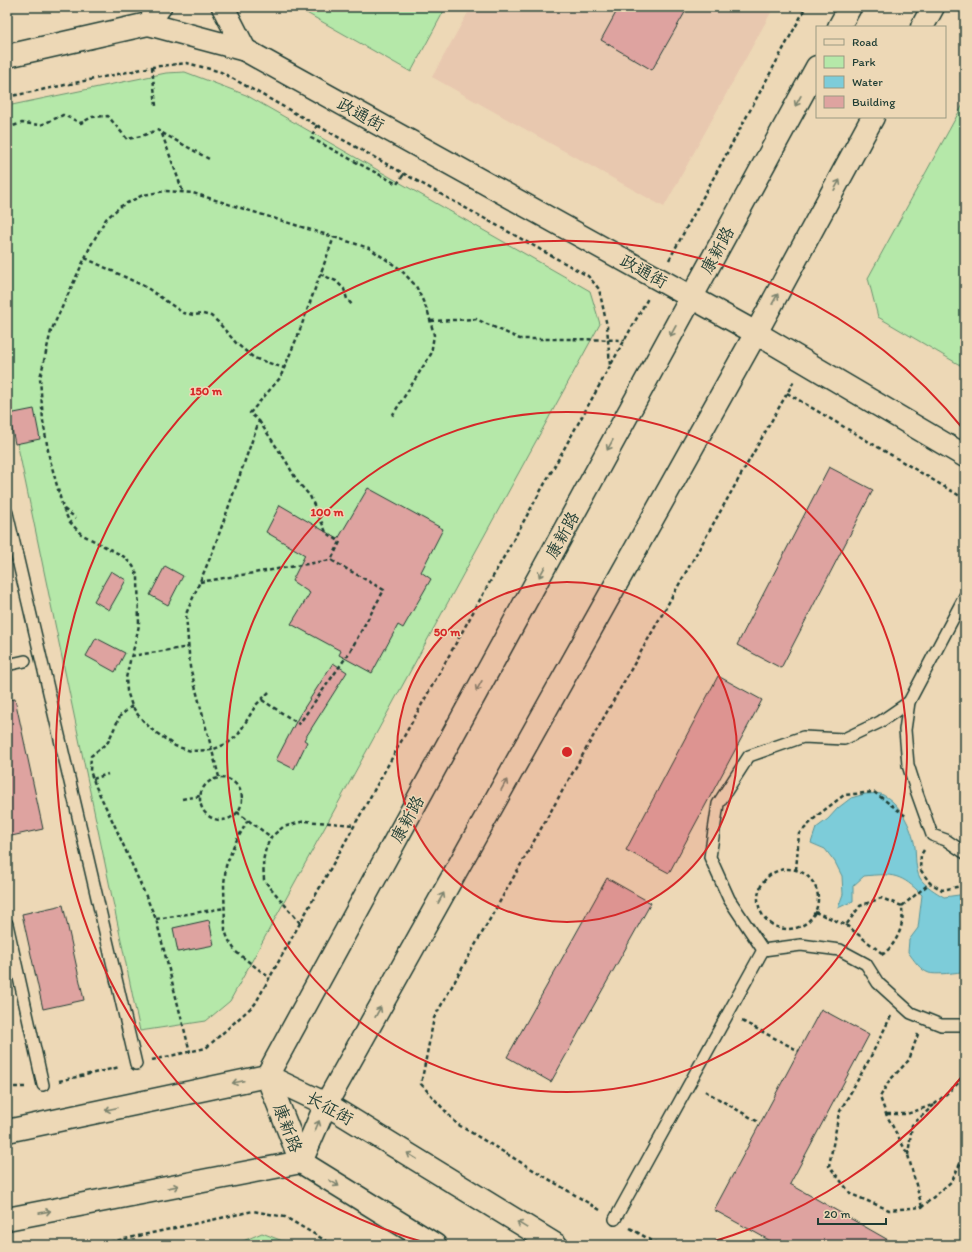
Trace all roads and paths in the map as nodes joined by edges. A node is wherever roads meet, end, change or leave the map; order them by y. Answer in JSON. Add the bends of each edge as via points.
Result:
{"nodes":[{"id":1,"x":223,"y":7,"type":"edge"},
{"id":2,"x":806,"y":7,"type":"edge"},
{"id":3,"x":850,"y":7,"type":"edge"},
{"id":4,"x":933,"y":7,"type":"edge"},
{"id":5,"x":154,"y":16,"type":"edge"},
{"id":6,"x":840,"y":26,"type":"edge"},
{"id":7,"x":923,"y":26,"type":"edge"},
{"id":8,"x":245,"y":50,"type":"junction"},
{"id":9,"x":7,"y":56,"type":"edge"},
{"id":10,"x":152,"y":67,"type":"junction"},
{"id":11,"x":816,"y":69,"type":"edge"},
{"id":12,"x":7,"y":97,"type":"edge"},
{"id":13,"x":156,"y":106,"type":"dead end"},
{"id":14,"x":872,"y":118,"type":"edge"},
{"id":15,"x":317,"y":125,"type":"junction"},
{"id":16,"x":7,"y":128,"type":"edge"},
{"id":17,"x":162,"y":133,"type":"junction"},
{"id":18,"x":208,"y":159,"type":"dead end"},
{"id":19,"x":404,"y":174,"type":"junction"},
{"id":20,"x":182,"y":192,"type":"junction"},
{"id":21,"x":334,"y":237,"type":"junction"},
{"id":22,"x":85,"y":258,"type":"junction"},
{"id":23,"x":320,"y":274,"type":"junction"},
{"id":24,"x":659,"y":279,"type":"junction"},
{"id":25,"x":691,"y":297,"type":"junction"},
{"id":26,"x":353,"y":306,"type":"dead end"},
{"id":27,"x":431,"y":321,"type":"junction"},
{"id":28,"x":756,"y":333,"type":"junction"},
{"id":29,"x":608,"y":339,"type":"junction"},
{"id":30,"x":625,"y":340,"type":"junction"},
{"id":31,"x":804,"y":361,"type":"junction"},
{"id":32,"x":610,"y":367,"type":"junction"},
{"id":33,"x":284,"y":368,"type":"junction"},
{"id":34,"x":787,"y":393,"type":"junction"},
{"id":35,"x":392,"y":416,"type":"dead end"},
{"id":36,"x":259,"y":421,"type":"junction"},
{"id":37,"x":965,"y":456,"type":"edge"},
{"id":38,"x":965,"y":499,"type":"edge"},
{"id":39,"x":63,"y":508,"type":"junction"},
{"id":40,"x":7,"y":513,"type":"edge"},
{"id":41,"x":76,"y":518,"type":"dead end"},
{"id":42,"x":331,"y":560,"type":"junction"},
{"id":43,"x":200,"y":582,"type":"junction"},
{"id":44,"x":965,"y":596,"type":"edge"},
{"id":45,"x":189,"y":647,"type":"junction"},
{"id":46,"x":131,"y":656,"type":"junction"},
{"id":47,"x":25,"y":661,"type":"dead end"},
{"id":48,"x":7,"y":665,"type":"edge"},
{"id":49,"x":269,"y":692,"type":"dead end"},
{"id":50,"x":262,"y":700,"type":"junction"},
{"id":51,"x":909,"y":702,"type":"junction"},
{"id":52,"x":132,"y":706,"type":"junction"},
{"id":53,"x":212,"y":750,"type":"junction"},
{"id":54,"x":108,"y":774,"type":"dead end"},
{"id":55,"x":219,"y":778,"type":"junction"},
{"id":56,"x":93,"y":779,"type":"junction"},
{"id":57,"x":200,"y":796,"type":"junction"},
{"id":58,"x":182,"y":799,"type":"dead end"},
{"id":59,"x":237,"y":812,"type":"junction"},
{"id":60,"x":248,"y":820,"type":"junction"},
{"id":61,"x":355,"y":825,"type":"junction"},
{"id":62,"x":932,"y":835,"type":"junction"},
{"id":63,"x":271,"y":837,"type":"junction"},
{"id":64,"x":965,"y":853,"type":"edge"},
{"id":65,"x":796,"y":870,"type":"junction"},
{"id":66,"x":965,"y":881,"type":"edge"},
{"id":67,"x":930,"y":883,"type":"junction"},
{"id":68,"x":902,"y":906,"type":"junction"},
{"id":69,"x":225,"y":908,"type":"junction"},
{"id":70,"x":814,"y":912,"type":"junction"},
{"id":71,"x":156,"y":919,"type":"junction"},
{"id":72,"x":300,"y":923,"type":"junction"},
{"id":73,"x":7,"y":924,"type":"edge"},
{"id":74,"x":846,"y":924,"type":"junction"},
{"id":75,"x":9,"y":941,"type":"edge"},
{"id":76,"x":763,"y":950,"type":"junction"},
{"id":77,"x":884,"y":954,"type":"junction"},
{"id":78,"x":866,"y":964,"type":"junction"},
{"id":79,"x":270,"y":978,"type":"junction"},
{"id":80,"x":898,"y":1002,"type":"junction"},
{"id":81,"x":728,"y":1014,"type":"junction"},
{"id":82,"x":923,"y":1018,"type":"junction"},
{"id":83,"x":965,"y":1025,"type":"edge"},
{"id":84,"x":798,"y":1051,"type":"dead end"},
{"id":85,"x":190,"y":1052,"type":"junction"},
{"id":86,"x":136,"y":1064,"type":"junction"},
{"id":87,"x":267,"y":1076,"type":"junction"},
{"id":88,"x":965,"y":1077,"type":"edge"},
{"id":89,"x":690,"y":1083,"type":"junction"},
{"id":90,"x":43,"y":1085,"type":"junction"},
{"id":91,"x":7,"y":1087,"type":"edge"},
{"id":92,"x":326,"y":1104,"type":"junction"},
{"id":93,"x":935,"y":1104,"type":"junction"},
{"id":94,"x":886,"y":1114,"type":"junction"},
{"id":95,"x":760,"y":1123,"type":"dead end"},
{"id":96,"x":7,"y":1131,"type":"edge"},
{"id":97,"x":965,"y":1153,"type":"edge"},
{"id":98,"x":908,"y":1155,"type":"junction"},
{"id":99,"x":301,"y":1162,"type":"junction"},
{"id":100,"x":922,"y":1207,"type":"junction"},
{"id":101,"x":7,"y":1219,"type":"edge"},
{"id":102,"x":615,"y":1219,"type":"junction"},
{"id":103,"x":97,"y":1245,"type":"edge"},
{"id":104,"x":333,"y":1245,"type":"edge"},
{"id":105,"x":435,"y":1245,"type":"edge"},
{"id":106,"x":556,"y":1245,"type":"edge"},
{"id":107,"x":659,"y":1245,"type":"edge"}],
"edges":[{"from":1,"to":8,"type":"main road"},
{"from":2,"to":24,"type":"path"},
{"from":3,"to":6,"type":"main road"},
{"from":4,"to":7,"type":"main road"},
{"from":5,"to":8,"type":"main road","name":"政通街"},
{"from":5,"to":9,"type":"main road","name":"政通街"},
{"from":8,"to":24,"type":"main road","name":"政通街"},
{"from":10,"to":12,"type":"path"},
{"from":10,"to":13,"type":"path"},
{"from":10,"to":15,"type":"path","via":[[187,63],[221,72]]},
{"from":11,"to":25,"type":"main road","name":"康新路","one_way":true},
{"from":28,"to":14,"type":"main road","name":"康新路","one_way":true},
{"from":15,"to":19,"type":"path"},
{"from":15,"to":19,"type":"path","via":[[312,138],[397,184]]},
{"from":16,"to":17,"type":"path","via":[[22,123],[41,125],[63,115],[81,123],[92,117],[108,116],[127,139],[157,130]]},
{"from":17,"to":18,"type":"path"},
{"from":17,"to":20,"type":"path"},
{"from":19,"to":29,"type":"path","via":[[588,276],[599,289]]},
{"from":20,"to":21,"type":"path","via":[[193,193]]},
{"from":20,"to":22,"type":"path","via":[[165,191],[143,195],[121,206],[106,219]]},
{"from":21,"to":23,"type":"path"},
{"from":21,"to":27,"type":"path","via":[[369,248],[400,269],[416,286]]},
{"from":22,"to":33,"type":"path","via":[[146,287],[183,313],[211,316],[254,358]]},
{"from":22,"to":39,"type":"path","via":[[51,331],[40,378],[49,456]]},
{"from":23,"to":26,"type":"path","via":[[336,281],[344,289],[347,299]]},
{"from":23,"to":33,"type":"path"},
{"from":24,"to":25,"type":"main road","name":"政通街"},
{"from":24,"to":30,"type":"path"},
{"from":25,"to":28,"type":"main road","name":"政通街"},
{"from":25,"to":87,"type":"main road","name":"康新路","one_way":true},
{"from":27,"to":29,"type":"path","via":[[476,319],[520,339]]},
{"from":27,"to":35,"type":"path","via":[[434,335],[431,354]]},
{"from":28,"to":31,"type":"main road"},
{"from":92,"to":28,"type":"main road","name":"康新路","one_way":true},
{"from":29,"to":30,"type":"path"},
{"from":29,"to":32,"type":"path"},
{"from":30,"to":32,"type":"path"},
{"from":31,"to":34,"type":"path"},
{"from":31,"to":37,"type":"main road"},
{"from":32,"to":61,"type":"path"},
{"from":33,"to":36,"type":"path","via":[[280,378],[250,413]]},
{"from":34,"to":38,"type":"path"},
{"from":34,"to":102,"type":"path","via":[[434,1018],[421,1084],[457,1124]]},
{"from":36,"to":42,"type":"path","bridge":true,"via":[[297,481],[310,496],[326,532],[340,542]]},
{"from":36,"to":43,"type":"path"},
{"from":39,"to":41,"type":"path"},
{"from":39,"to":46,"type":"path","via":[[69,521],[81,534],[123,556],[133,566],[138,577],[139,625]]},
{"from":40,"to":86,"type":"lane"},
{"from":42,"to":43,"type":"path","bridge":true},
{"from":42,"to":50,"type":"path","via":[[384,590],[349,653],[298,724]]},
{"from":43,"to":45,"type":"path","via":[[186,614]]},
{"from":44,"to":51,"type":"lane"},
{"from":45,"to":46,"type":"path"},
{"from":45,"to":53,"type":"path","via":[[190,667]]},
{"from":46,"to":52,"type":"path","via":[[126,678]]},
{"from":47,"to":48,"type":"lane"},
{"from":49,"to":50,"type":"path"},
{"from":50,"to":53,"type":"path","via":[[252,711],[238,735]]},
{"from":51,"to":62,"type":"lane","via":[[904,730],[908,765]]},
{"from":51,"to":76,"type":"lane","via":[[880,722],[844,739],[803,737],[749,756],[718,804],[710,857],[729,899]]},
{"from":52,"to":53,"type":"path","via":[[151,729],[176,746],[191,751]]},
{"from":52,"to":56,"type":"path","via":[[120,716],[108,742],[91,756],[90,770]]},
{"from":53,"to":55,"type":"path"},
{"from":54,"to":56,"type":"path"},
{"from":55,"to":57,"type":"path","via":[[206,783]]},
{"from":55,"to":59,"type":"path","via":[[227,778],[238,787],[242,799]]},
{"from":56,"to":71,"type":"path"},
{"from":57,"to":58,"type":"path"},
{"from":57,"to":59,"type":"path","via":[[203,810],[214,819],[227,819]]},
{"from":59,"to":60,"type":"path"},
{"from":60,"to":63,"type":"path"},
{"from":60,"to":69,"type":"path","via":[[226,866]]},
{"from":61,"to":63,"type":"path","via":[[305,822],[283,827]]},
{"from":61,"to":72,"type":"path"},
{"from":62,"to":64,"type":"lane","via":[[946,840]]},
{"from":62,"to":65,"type":"path","via":[[874,792],[844,796],[799,834]]},
{"from":62,"to":67,"type":"path","via":[[921,855],[920,870]]},
{"from":63,"to":72,"type":"path","via":[[263,861],[264,880]]},
{"from":65,"to":70,"type":"path","via":[[813,882],[817,892]]},
{"from":65,"to":70,"type":"path","via":[[787,868],[769,874],[759,890],[759,908],[770,923],[779,928],[790,929],[800,926]]},
{"from":66,"to":67,"type":"path","via":[[961,886],[942,890]]},
{"from":67,"to":68,"type":"path"},
{"from":68,"to":74,"type":"path","via":[[881,898],[860,906]]},
{"from":68,"to":77,"type":"path","via":[[902,922],[897,939]]},
{"from":69,"to":71,"type":"path"},
{"from":69,"to":79,"type":"path","via":[[225,930],[236,952]]},
{"from":70,"to":74,"type":"path"},
{"from":71,"to":85,"type":"path"},
{"from":72,"to":79,"type":"path"},
{"from":73,"to":75,"type":"lane"},
{"from":74,"to":77,"type":"path"},
{"from":75,"to":90,"type":"lane"},
{"from":76,"to":78,"type":"lane","via":[[801,945],[840,950]]},
{"from":76,"to":81,"type":"lane"},
{"from":77,"to":78,"type":"path"},
{"from":78,"to":80,"type":"lane","via":[[878,983]]},
{"from":79,"to":85,"type":"path","via":[[255,1004],[206,1048]]},
{"from":80,"to":82,"type":"lane","via":[[911,1013]]},
{"from":80,"to":100,"type":"path","via":[[839,1113],[829,1166],[851,1194],[889,1210]]},
{"from":81,"to":84,"type":"path"},
{"from":81,"to":89,"type":"lane"},
{"from":82,"to":83,"type":"lane","via":[[941,1025]]},
{"from":82,"to":94,"type":"path","via":[[909,1060],[889,1081],[880,1097]]},
{"from":85,"to":86,"type":"path"},
{"from":86,"to":90,"type":"path"},
{"from":87,"to":92,"type":"main road","name":"长征街"},
{"from":87,"to":96,"type":"main road","one_way":true},
{"from":87,"to":99,"type":"main road","name":"康新路"},
{"from":88,"to":93,"type":"path"},
{"from":89,"to":95,"type":"path"},
{"from":89,"to":102,"type":"lane"},
{"from":90,"to":91,"type":"path"},
{"from":99,"to":92,"type":"main road","name":"康新路","one_way":true},
{"from":106,"to":92,"type":"main road","name":"长征街","one_way":true},
{"from":93,"to":94,"type":"path","via":[[907,1114]]},
{"from":93,"to":98,"type":"path","via":[[912,1125]]},
{"from":94,"to":98,"type":"path"},
{"from":97,"to":100,"type":"path","via":[[952,1181]]},
{"from":98,"to":100,"type":"path"},
{"from":101,"to":99,"type":"main road","one_way":true},
{"from":99,"to":105,"type":"main road","one_way":true},
{"from":102,"to":107,"type":"path"},
{"from":103,"to":104,"type":"path","via":[[253,1211],[285,1217]]}]}
